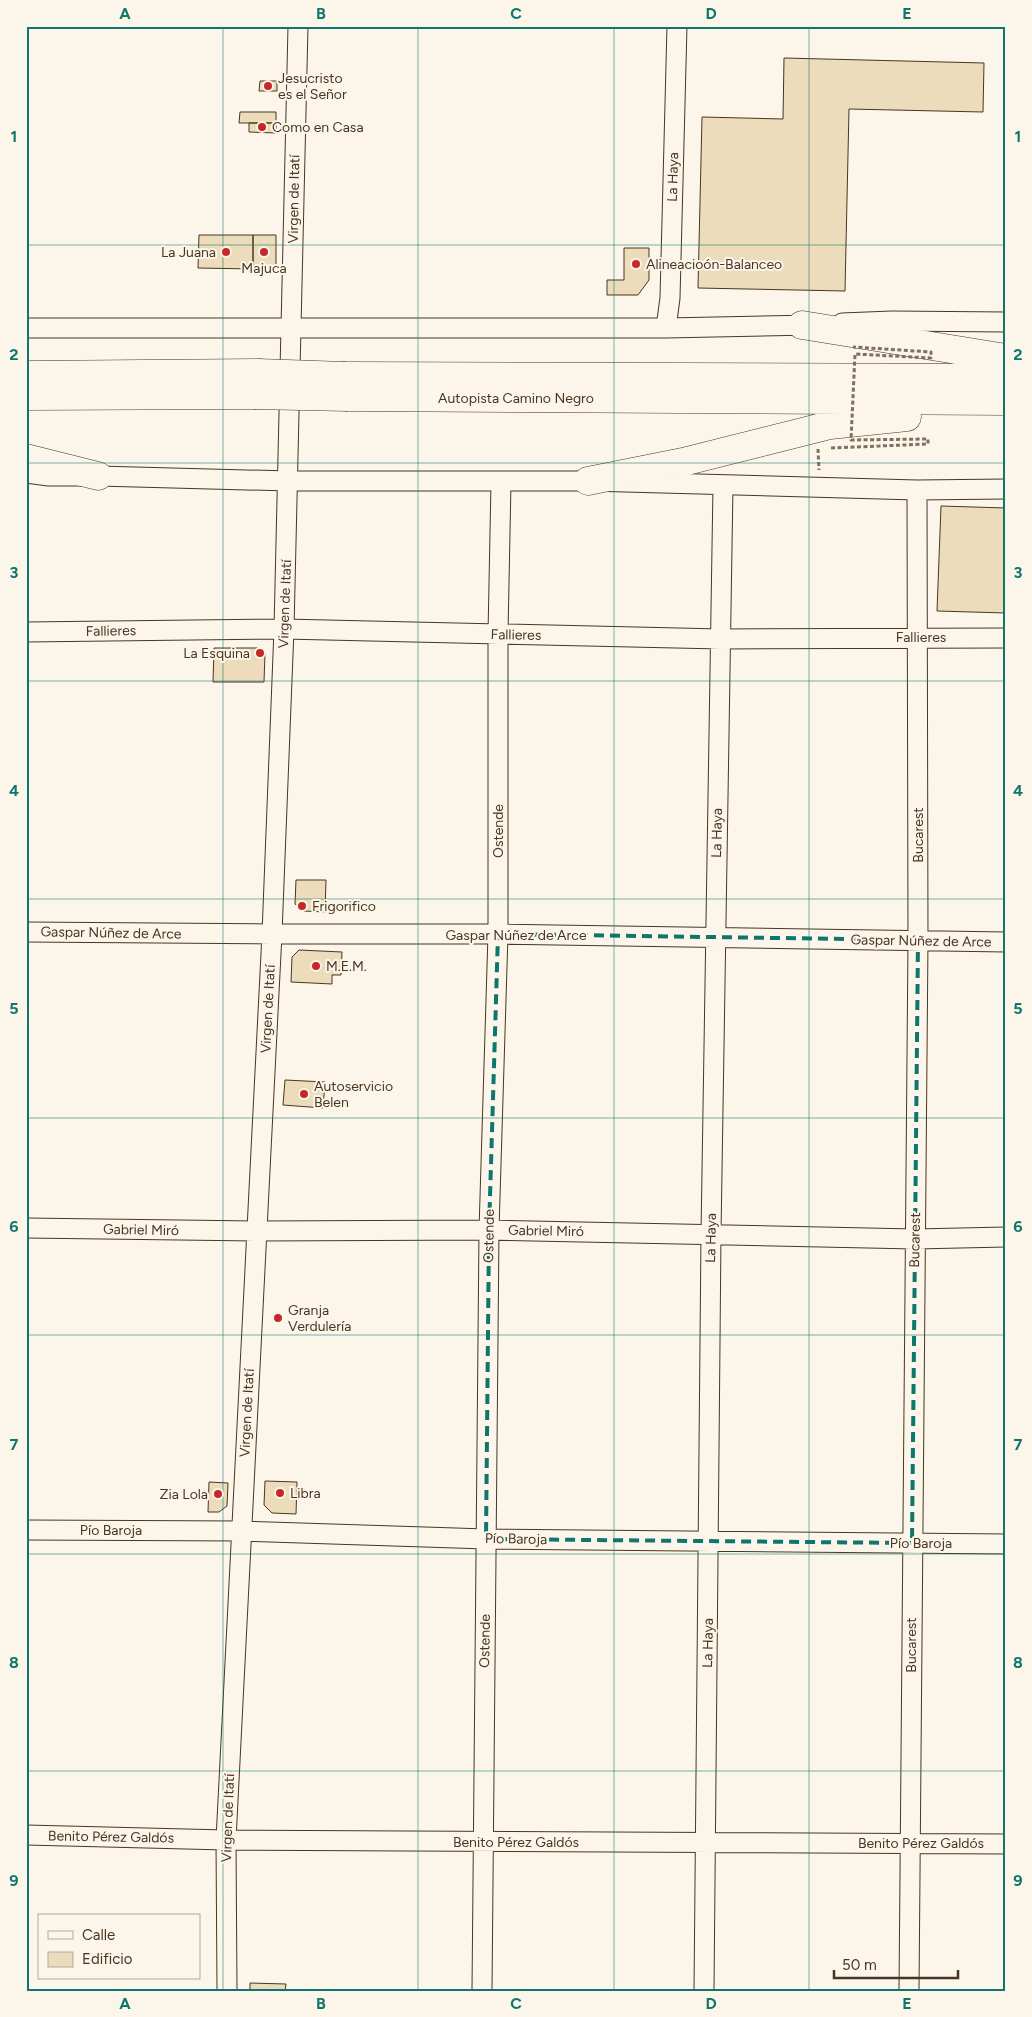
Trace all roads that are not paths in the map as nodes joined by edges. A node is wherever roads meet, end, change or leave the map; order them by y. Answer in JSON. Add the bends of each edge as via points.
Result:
{"nodes":[{"id":1,"x":298,"y":26,"type":"edge"},
{"id":2,"x":677,"y":26,"type":"edge"},
{"id":3,"x":1006,"y":322,"type":"edge"},
{"id":4,"x":802,"y":325,"type":"junction"},
{"id":5,"x":26,"y":328,"type":"edge"},
{"id":6,"x":666,"y":328,"type":"junction"},
{"id":7,"x":291,"y":329,"type":"junction"},
{"id":8,"x":1006,"y":358,"type":"edge"},
{"id":9,"x":26,"y":375,"type":"edge"},
{"id":10,"x":1006,"y":378,"type":"edge"},
{"id":11,"x":256,"y":384,"type":"junction"},
{"id":12,"x":346,"y":386,"type":"junction"},
{"id":13,"x":26,"y":396,"type":"edge"},
{"id":14,"x":1006,"y":401,"type":"edge"},
{"id":15,"x":1006,"y":408,"type":"edge"},
{"id":16,"x":26,"y":458,"type":"edge"},
{"id":17,"x":26,"y":473,"type":"edge"},
{"id":18,"x":98,"y":476,"type":"junction"},
{"id":19,"x":588,"y":481,"type":"junction"},
{"id":20,"x":289,"y":482,"type":"junction"},
{"id":21,"x":501,"y":482,"type":"junction"},
{"id":22,"x":723,"y":485,"type":"junction"},
{"id":23,"x":917,"y":490,"type":"junction"},
{"id":24,"x":1006,"y":490,"type":"edge"},
{"id":25,"x":284,"y":629,"type":"junction"},
{"id":26,"x":26,"y":632,"type":"edge"},
{"id":27,"x":498,"y":634,"type":"junction"},
{"id":28,"x":919,"y":637,"type":"junction"},
{"id":29,"x":1006,"y":638,"type":"edge"},
{"id":30,"x":721,"y":639,"type":"junction"},
{"id":31,"x":26,"y":932,"type":"edge"},
{"id":32,"x":272,"y":934,"type":"junction"},
{"id":33,"x":498,"y":934,"type":"junction"},
{"id":34,"x":716,"y":937,"type":"junction"},
{"id":35,"x":918,"y":940,"type":"junction"},
{"id":36,"x":1006,"y":942,"type":"edge"},
{"id":37,"x":26,"y":1228,"type":"edge"},
{"id":38,"x":489,"y":1230,"type":"junction"},
{"id":39,"x":257,"y":1231,"type":"junction"},
{"id":40,"x":711,"y":1234,"type":"junction"},
{"id":41,"x":1006,"y":1238,"type":"edge"},
{"id":42,"x":915,"y":1239,"type":"junction"},
{"id":43,"x":26,"y":1530,"type":"edge"},
{"id":44,"x":241,"y":1531,"type":"junction"},
{"id":45,"x":486,"y":1539,"type":"junction"},
{"id":46,"x":710,"y":1541,"type":"junction"},
{"id":47,"x":912,"y":1543,"type":"junction"},
{"id":48,"x":1006,"y":1544,"type":"edge"},
{"id":49,"x":26,"y":1836,"type":"edge"},
{"id":50,"x":226,"y":1840,"type":"junction"},
{"id":51,"x":483,"y":1842,"type":"junction"},
{"id":52,"x":706,"y":1843,"type":"junction"},
{"id":53,"x":910,"y":1844,"type":"junction"},
{"id":54,"x":1006,"y":1844,"type":"edge"},
{"id":55,"x":227,"y":1991,"type":"edge"},
{"id":56,"x":482,"y":1991,"type":"edge"},
{"id":57,"x":704,"y":1991,"type":"edge"},
{"id":58,"x":909,"y":1991,"type":"edge"}],
"edges":[{"from":1,"to":7,"type":"street","name":"Virgen de Itatí"},
{"from":2,"to":6,"type":"street","name":"La Haya","via":[[670,298]]},
{"from":3,"to":4,"type":"street","via":[[892,321]]},
{"from":4,"to":6,"type":"street"},
{"from":4,"to":8,"type":"highway"},
{"from":5,"to":7,"type":"street"},
{"from":6,"to":7,"type":"street"},
{"from":7,"to":20,"type":"street","name":"Virgen de Itatí"},
{"from":9,"to":11,"type":"highway","name":"Autopista Camino Negro"},
{"from":10,"to":12,"type":"highway","name":"Autopista Camino Negro"},
{"from":11,"to":12,"type":"highway","name":"Autopista Camino Negro","bridge":true},
{"from":11,"to":13,"type":"highway","name":"Autopista Camino Negro"},
{"from":12,"to":14,"type":"highway","name":"Autopista Camino Negro"},
{"from":15,"to":19,"type":"highway","via":[[830,426],[683,462]]},
{"from":16,"to":18,"type":"highway"},
{"from":17,"to":18,"type":"street"},
{"from":18,"to":20,"type":"street"},
{"from":19,"to":21,"type":"street"},
{"from":19,"to":22,"type":"street"},
{"from":20,"to":21,"type":"street"},
{"from":20,"to":25,"type":"street","name":"Virgen de Itatí"},
{"from":21,"to":27,"type":"street","name":"Ostende"},
{"from":22,"to":23,"type":"street"},
{"from":22,"to":30,"type":"street","name":"La Haya"},
{"from":23,"to":24,"type":"street"},
{"from":23,"to":28,"type":"street","name":"Bucarest"},
{"from":25,"to":26,"type":"street","name":"Fallieres"},
{"from":25,"to":27,"type":"street","name":"Fallieres"},
{"from":25,"to":32,"type":"street","name":"Virgen de Itatí"},
{"from":27,"to":30,"type":"street","name":"Fallieres"},
{"from":27,"to":33,"type":"street","name":"Ostende"},
{"from":28,"to":29,"type":"street","name":"Fallieres"},
{"from":28,"to":30,"type":"street","name":"Fallieres"},
{"from":28,"to":35,"type":"street","name":"Bucarest"},
{"from":30,"to":34,"type":"street","name":"La Haya"},
{"from":31,"to":32,"type":"street","name":"Gaspar Núñez de Arce"},
{"from":32,"to":33,"type":"street","name":"Gaspar Núñez de Arce"},
{"from":32,"to":39,"type":"street","name":"Virgen de Itatí"},
{"from":33,"to":34,"type":"street","name":"Gaspar Núñez de Arce"},
{"from":33,"to":38,"type":"street","name":"Ostende"},
{"from":34,"to":35,"type":"street","name":"Gaspar Núñez de Arce"},
{"from":34,"to":40,"type":"street","name":"La Haya"},
{"from":35,"to":36,"type":"street","name":"Gaspar Núñez de Arce"},
{"from":35,"to":42,"type":"street","name":"Bucarest"},
{"from":37,"to":39,"type":"street","name":"Gabriel Miró"},
{"from":38,"to":39,"type":"street","name":"Gabriel Miró"},
{"from":38,"to":40,"type":"street","name":"Gabriel Miró"},
{"from":38,"to":45,"type":"street","name":"Ostende"},
{"from":39,"to":44,"type":"street","name":"Virgen de Itatí"},
{"from":40,"to":42,"type":"street","name":"Gabriel Miró"},
{"from":40,"to":46,"type":"street","name":"La Haya"},
{"from":41,"to":42,"type":"street","name":"Gabriel Miró"},
{"from":42,"to":47,"type":"street","name":"Bucarest"},
{"from":43,"to":44,"type":"street","name":"Pío Baroja"},
{"from":44,"to":45,"type":"street","name":"Pío Baroja"},
{"from":44,"to":50,"type":"street","name":"Virgen de Itatí"},
{"from":45,"to":46,"type":"street","name":"Pío Baroja"},
{"from":45,"to":51,"type":"street","name":"Ostende"},
{"from":46,"to":47,"type":"street","name":"Pío Baroja"},
{"from":46,"to":52,"type":"street","name":"La Haya"},
{"from":47,"to":48,"type":"street","name":"Pío Baroja"},
{"from":47,"to":53,"type":"street","name":"Bucarest"},
{"from":49,"to":50,"type":"street","name":"Benito Pérez Galdós"},
{"from":50,"to":51,"type":"street","name":"Benito Pérez Galdós"},
{"from":50,"to":55,"type":"street","name":"Virgen de Itatí"},
{"from":51,"to":52,"type":"street","name":"Benito Pérez Galdós"},
{"from":51,"to":56,"type":"street","name":"Ostende"},
{"from":52,"to":53,"type":"street","name":"Benito Pérez Galdós"},
{"from":52,"to":57,"type":"street","name":"La Haya"},
{"from":53,"to":54,"type":"street","name":"Benito Pérez Galdós"},
{"from":53,"to":58,"type":"street","name":"Bucarest"}]}
